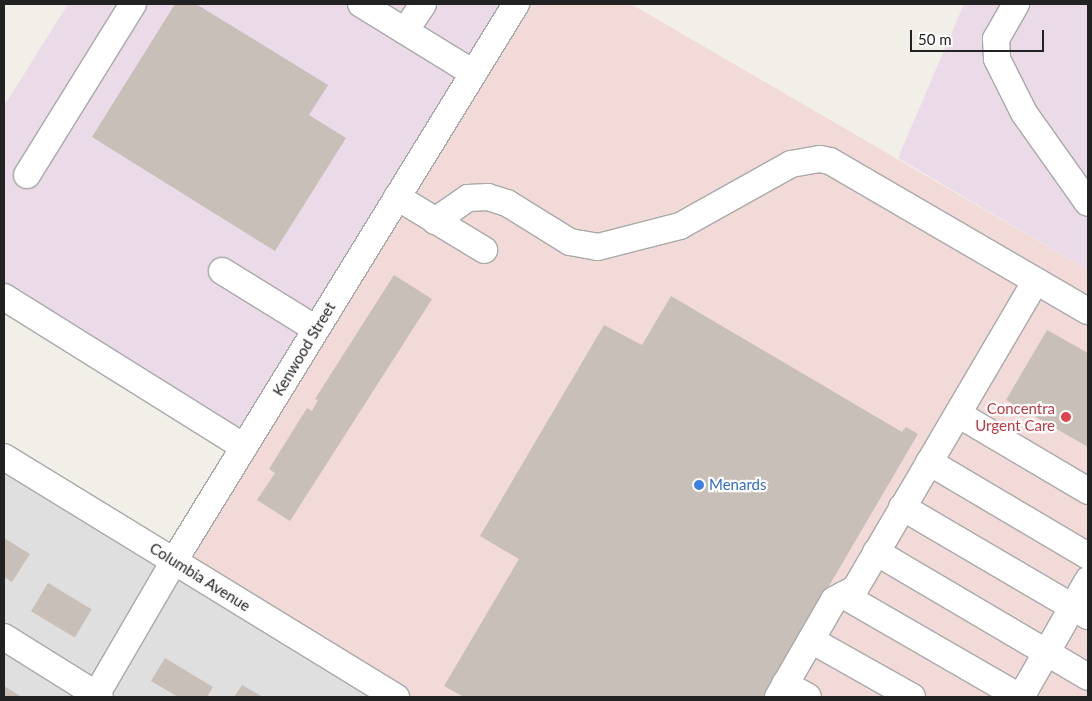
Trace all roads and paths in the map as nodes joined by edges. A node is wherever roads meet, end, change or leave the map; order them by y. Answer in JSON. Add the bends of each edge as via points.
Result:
{"nodes":[{"id":1,"x":133,"y":4,"type":"edge"},
{"id":2,"x":361,"y":4,"type":"edge"},
{"id":3,"x":423,"y":4,"type":"edge"},
{"id":4,"x":516,"y":4,"type":"edge"},
{"id":5,"x":1016,"y":4,"type":"edge"},
{"id":6,"x":405,"y":31,"type":"junction"},
{"id":7,"x":473,"y":73,"type":"junction"},
{"id":8,"x":27,"y":175,"type":"dead end"},
{"id":9,"x":397,"y":197,"type":"junction"},
{"id":10,"x":1088,"y":203,"type":"edge"},
{"id":11,"x":435,"y":220,"type":"junction"},
{"id":12,"x":484,"y":250,"type":"dead end"},
{"id":13,"x":222,"y":271,"type":"dead end"},
{"id":14,"x":1036,"y":281,"type":"junction"},
{"id":15,"x":4,"y":297,"type":"edge"},
{"id":16,"x":1088,"y":311,"type":"edge"},
{"id":17,"x":316,"y":329,"type":"junction"},
{"id":18,"x":958,"y":414,"type":"junction"},
{"id":19,"x":244,"y":447,"type":"junction"},
{"id":20,"x":4,"y":457,"type":"edge"},
{"id":21,"x":930,"y":462,"type":"junction"},
{"id":22,"x":1088,"y":491,"type":"edge"},
{"id":23,"x":902,"y":507,"type":"junction"},
{"id":24,"x":876,"y":552,"type":"junction"},
{"id":25,"x":1088,"y":556,"type":"edge"},
{"id":26,"x":174,"y":561,"type":"junction"},
{"id":27,"x":1088,"y":580,"type":"edge"},
{"id":28,"x":843,"y":595,"type":"junction"},
{"id":29,"x":1081,"y":611,"type":"edge"},
{"id":30,"x":4,"y":637,"type":"edge"},
{"id":31,"x":811,"y":640,"type":"junction"},
{"id":32,"x":1047,"y":653,"type":"junction"},
{"id":33,"x":1088,"y":677,"type":"edge"},
{"id":34,"x":782,"y":691,"type":"edge"},
{"id":35,"x":97,"y":696,"type":"edge"},
{"id":36,"x":396,"y":697,"type":"edge"},
{"id":37,"x":808,"y":697,"type":"edge"},
{"id":38,"x":912,"y":697,"type":"edge"},
{"id":39,"x":1021,"y":697,"type":"edge"}],
"edges":[{"from":1,"to":8,"type":"street"},
{"from":2,"to":6,"type":"street"},
{"from":3,"to":6,"type":"street"},
{"from":4,"to":7,"type":"street","name":"Kenwood Street"},
{"from":5,"to":10,"type":"street","via":[[996,39],[998,59],[1024,113]]},
{"from":6,"to":7,"type":"street"},
{"from":7,"to":9,"type":"street","name":"Kenwood Street"},
{"from":9,"to":11,"type":"street"},
{"from":9,"to":17,"type":"street","name":"Kenwood Street"},
{"from":11,"to":12,"type":"street"},
{"from":11,"to":14,"type":"street","via":[[468,198],[488,197],[507,203],[570,242],[598,247],[680,226],[791,164],[820,159]]},
{"from":13,"to":17,"type":"street"},
{"from":14,"to":16,"type":"street"},
{"from":14,"to":18,"type":"street"},
{"from":15,"to":19,"type":"street"},
{"from":17,"to":19,"type":"street","name":"Kenwood Street"},
{"from":18,"to":21,"type":"street"},
{"from":18,"to":22,"type":"street"},
{"from":19,"to":26,"type":"street","name":"Kenwood Street"},
{"from":20,"to":26,"type":"street","name":"Columbia Avenue"},
{"from":21,"to":23,"type":"street"},
{"from":21,"to":25,"type":"street"},
{"from":23,"to":24,"type":"street"},
{"from":23,"to":29,"type":"street"},
{"from":24,"to":28,"type":"street","via":[[855,589]]},
{"from":24,"to":32,"type":"street"},
{"from":26,"to":35,"type":"street","name":"Kenwood Street"},
{"from":26,"to":36,"type":"street","name":"Columbia Avenue"},
{"from":27,"to":29,"type":"street"},
{"from":28,"to":31,"type":"street","via":[[834,600]]},
{"from":28,"to":39,"type":"street"},
{"from":29,"to":32,"type":"street"},
{"from":30,"to":35,"type":"street"},
{"from":31,"to":34,"type":"street"},
{"from":31,"to":38,"type":"street"},
{"from":32,"to":33,"type":"street"},
{"from":32,"to":39,"type":"street"},
{"from":34,"to":37,"type":"street"}]}
